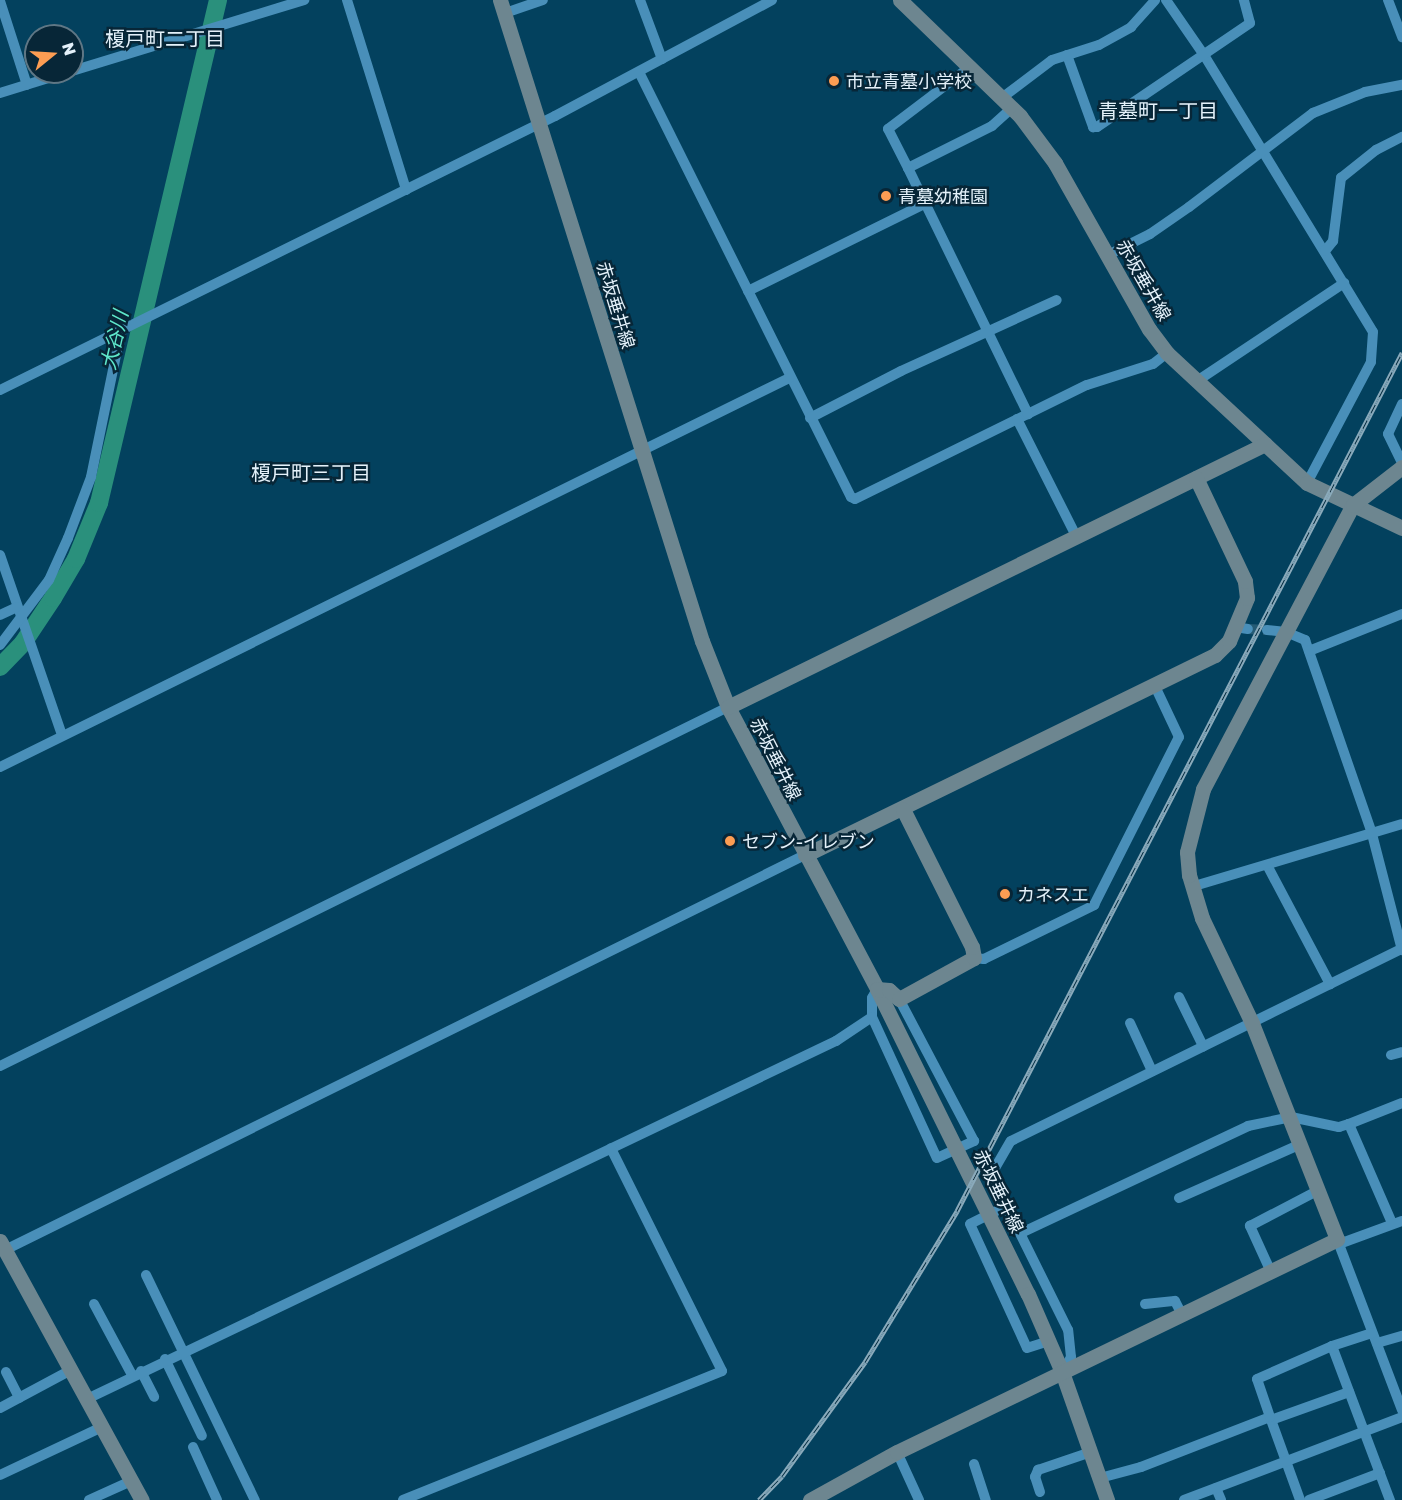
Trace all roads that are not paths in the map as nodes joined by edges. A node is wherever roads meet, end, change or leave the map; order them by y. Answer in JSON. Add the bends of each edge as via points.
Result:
{"nodes":[{"id":1,"x":304,"y":0,"type":"edge"},
{"id":2,"x":347,"y":0,"type":"edge"},
{"id":3,"x":543,"y":0,"type":"edge"},
{"id":4,"x":640,"y":0,"type":"edge"},
{"id":5,"x":1155,"y":0,"type":"edge"},
{"id":6,"x":1166,"y":0,"type":"edge"},
{"id":7,"x":1244,"y":0,"type":"edge"},
{"id":8,"x":1402,"y":0,"type":"edge"},
{"id":9,"x":0,"y":1,"type":"edge"},
{"id":10,"x":767,"y":1,"type":"edge"},
{"id":11,"x":903,"y":1,"type":"edge"},
{"id":12,"x":1389,"y":2,"type":"edge"},
{"id":13,"x":502,"y":7,"type":"edge"},
{"id":14,"x":1402,"y":37,"type":"edge"},
{"id":15,"x":1067,"y":55,"type":"junction"},
{"id":16,"x":1204,"y":55,"type":"junction"},
{"id":17,"x":662,"y":59,"type":"junction"},
{"id":18,"x":971,"y":66,"type":"junction"},
{"id":19,"x":84,"y":67,"type":"edge"},
{"id":20,"x":639,"y":72,"type":"junction"},
{"id":21,"x":30,"y":84,"type":"edge"},
{"id":22,"x":27,"y":85,"type":"junction"},
{"id":23,"x":1402,"y":85,"type":"edge"},
{"id":24,"x":0,"y":93,"type":"edge"},
{"id":25,"x":1008,"y":102,"type":"junction"},
{"id":26,"x":540,"y":123,"type":"junction"},
{"id":27,"x":1402,"y":137,"type":"edge"},
{"id":28,"x":1262,"y":149,"type":"junction"},
{"id":29,"x":908,"y":168,"type":"junction"},
{"id":30,"x":406,"y":190,"type":"junction"},
{"id":31,"x":924,"y":204,"type":"junction"},
{"id":32,"x":1325,"y":251,"type":"junction"},
{"id":33,"x":1108,"y":255,"type":"junction"},
{"id":34,"x":1344,"y":283,"type":"junction"},
{"id":35,"x":748,"y":291,"type":"junction"},
{"id":36,"x":1057,"y":300,"type":"dead end"},
{"id":37,"x":124,"y":330,"type":"junction"},
{"id":38,"x":987,"y":330,"type":"junction"},
{"id":39,"x":1167,"y":353,"type":"junction"},
{"id":40,"x":789,"y":378,"type":"junction"},
{"id":41,"x":1197,"y":381,"type":"junction"},
{"id":42,"x":0,"y":390,"type":"edge"},
{"id":43,"x":1402,"y":404,"type":"edge"},
{"id":44,"x":1028,"y":414,"type":"junction"},
{"id":45,"x":810,"y":418,"type":"junction"},
{"id":46,"x":1017,"y":419,"type":"junction"},
{"id":47,"x":1265,"y":444,"type":"junction"},
{"id":48,"x":641,"y":451,"type":"junction"},
{"id":49,"x":1402,"y":465,"type":"edge"},
{"id":50,"x":1196,"y":478,"type":"junction"},
{"id":51,"x":1307,"y":483,"type":"junction"},
{"id":52,"x":1353,"y":505,"type":"junction"},
{"id":53,"x":1402,"y":528,"type":"edge"},
{"id":54,"x":1076,"y":536,"type":"junction"},
{"id":55,"x":0,"y":555,"type":"edge"},
{"id":56,"x":17,"y":607,"type":"junction"},
{"id":57,"x":1402,"y":614,"type":"edge"},
{"id":58,"x":0,"y":615,"type":"edge"},
{"id":59,"x":22,"y":620,"type":"junction"},
{"id":60,"x":1267,"y":630,"type":"tunnel mouth"},
{"id":61,"x":1286,"y":632,"type":"junction"},
{"id":62,"x":0,"y":645,"type":"edge"},
{"id":63,"x":1309,"y":651,"type":"junction"},
{"id":64,"x":1154,"y":684,"type":"junction"},
{"id":65,"x":728,"y":707,"type":"junction"},
{"id":66,"x":62,"y":735,"type":"junction"},
{"id":67,"x":0,"y":767,"type":"edge"},
{"id":68,"x":903,"y":809,"type":"junction"},
{"id":69,"x":1402,"y":824,"type":"edge"},
{"id":70,"x":1372,"y":834,"type":"junction"},
{"id":71,"x":805,"y":855,"type":"junction"},
{"id":72,"x":1267,"y":865,"type":"junction"},
{"id":73,"x":1191,"y":887,"type":"junction"},
{"id":74,"x":1402,"y":950,"type":"edge"},
{"id":75,"x":974,"y":958,"type":"junction"},
{"id":76,"x":1330,"y":984,"type":"junction"},
{"id":77,"x":877,"y":989,"type":"junction"},
{"id":78,"x":1179,"y":997,"type":"dead end"},
{"id":79,"x":899,"y":999,"type":"junction"},
{"id":80,"x":872,"y":1017,"type":"junction"},
{"id":81,"x":1130,"y":1023,"type":"dead end"},
{"id":82,"x":1252,"y":1023,"type":"junction"},
{"id":83,"x":1203,"y":1046,"type":"junction"},
{"id":84,"x":0,"y":1066,"type":"edge"},
{"id":85,"x":1152,"y":1071,"type":"junction"},
{"id":86,"x":1402,"y":1103,"type":"edge"},
{"id":87,"x":1291,"y":1117,"type":"junction"},
{"id":88,"x":1348,"y":1124,"type":"junction"},
{"id":89,"x":1301,"y":1144,"type":"junction"},
{"id":90,"x":611,"y":1148,"type":"junction"},
{"id":91,"x":1319,"y":1190,"type":"junction"},
{"id":92,"x":1179,"y":1198,"type":"dead end"},
{"id":93,"x":1006,"y":1207,"type":"junction"},
{"id":94,"x":1397,"y":1222,"type":"edge"},
{"id":95,"x":1021,"y":1233,"type":"junction"},
{"id":96,"x":1338,"y":1242,"type":"junction"},
{"id":97,"x":3,"y":1246,"type":"edge"},
{"id":98,"x":1271,"y":1272,"type":"junction"},
{"id":99,"x":146,"y":1275,"type":"dead end"},
{"id":100,"x":94,"y":1304,"type":"dead end"},
{"id":101,"x":1145,"y":1304,"type":"dead end"},
{"id":102,"x":1182,"y":1315,"type":"junction"},
{"id":103,"x":1402,"y":1336,"type":"edge"},
{"id":104,"x":1375,"y":1338,"type":"junction"},
{"id":105,"x":1048,"y":1341,"type":"junction"},
{"id":106,"x":1332,"y":1346,"type":"junction"},
{"id":107,"x":183,"y":1350,"type":"junction"},
{"id":108,"x":165,"y":1359,"type":"junction"},
{"id":109,"x":71,"y":1370,"type":"junction"},
{"id":110,"x":6,"y":1372,"type":"dead end"},
{"id":111,"x":1062,"y":1372,"type":"junction"},
{"id":112,"x":137,"y":1373,"type":"junction"},
{"id":113,"x":1349,"y":1392,"type":"junction"},
{"id":114,"x":153,"y":1397,"type":"dead end"},
{"id":115,"x":19,"y":1398,"type":"junction"},
{"id":116,"x":87,"y":1399,"type":"junction"},
{"id":117,"x":0,"y":1408,"type":"edge"},
{"id":118,"x":1402,"y":1410,"type":"edge"},
{"id":119,"x":1402,"y":1417,"type":"edge"},
{"id":120,"x":1271,"y":1419,"type":"junction"},
{"id":121,"x":102,"y":1427,"type":"junction"},
{"id":122,"x":1364,"y":1432,"type":"junction"},
{"id":123,"x":201,"y":1436,"type":"dead end"},
{"id":124,"x":193,"y":1447,"type":"dead end"},
{"id":125,"x":897,"y":1452,"type":"junction"},
{"id":126,"x":1091,"y":1452,"type":"junction"},
{"id":127,"x":1286,"y":1461,"type":"junction"},
{"id":128,"x":974,"y":1464,"type":"dead end"},
{"id":129,"x":1380,"y":1473,"type":"junction"},
{"id":130,"x":0,"y":1475,"type":"edge"},
{"id":131,"x":1100,"y":1478,"type":"junction"},
{"id":132,"x":131,"y":1481,"type":"junction"},
{"id":133,"x":1216,"y":1488,"type":"junction"},
{"id":134,"x":1040,"y":1492,"type":"dead end"},
{"id":135,"x":89,"y":1500,"type":"edge"},
{"id":136,"x":142,"y":1500,"type":"edge"},
{"id":137,"x":217,"y":1500,"type":"edge"},
{"id":138,"x":255,"y":1500,"type":"edge"},
{"id":139,"x":403,"y":1500,"type":"edge"},
{"id":140,"x":810,"y":1500,"type":"edge"},
{"id":141,"x":919,"y":1500,"type":"edge"},
{"id":142,"x":985,"y":1500,"type":"edge"},
{"id":143,"x":1107,"y":1500,"type":"edge"},
{"id":144,"x":1184,"y":1500,"type":"edge"},
{"id":145,"x":1221,"y":1500,"type":"edge"},
{"id":146,"x":1300,"y":1500,"type":"edge"},
{"id":147,"x":1309,"y":1500,"type":"edge"},
{"id":148,"x":1390,"y":1500,"type":"edge"}],
"edges":[{"from":1,"to":19,"type":"street"},
{"from":2,"to":30,"type":"street"},
{"from":3,"to":13,"type":"street"},
{"from":4,"to":17,"type":"street"},
{"from":5,"to":15,"type":"street","via":[[1131,27],[1099,45]]},
{"from":6,"to":16,"type":"street"},
{"from":7,"to":16,"type":"street","via":[[1250,23]]},
{"from":8,"to":12,"type":"street"},
{"from":9,"to":22,"type":"street"},
{"from":10,"to":17,"type":"street"},
{"from":11,"to":18,"type":"street","name":"赤坂垂井線"},
{"from":12,"to":14,"type":"street"},
{"from":13,"to":26,"type":"street","name":"赤坂垂井線"},
{"from":15,"to":16,"type":"street","via":[[1093,127],[1097,127]]},
{"from":15,"to":25,"type":"street","via":[[1052,60]]},
{"from":16,"to":28,"type":"street"},
{"from":17,"to":20,"type":"street"},
{"from":18,"to":25,"type":"street","name":"赤坂垂井線"},
{"from":18,"to":29,"type":"street","via":[[888,129]]},
{"from":20,"to":26,"type":"street"},
{"from":20,"to":35,"type":"street"},
{"from":21,"to":22,"type":"street"},
{"from":22,"to":24,"type":"street"},
{"from":23,"to":28,"type":"street","via":[[1365,92],[1312,113]]},
{"from":25,"to":29,"type":"street","via":[[992,126]]},
{"from":25,"to":33,"type":"street","name":"赤坂垂井線","via":[[1055,163]]},
{"from":26,"to":30,"type":"street"},
{"from":26,"to":48,"type":"street","name":"赤坂垂井線"},
{"from":27,"to":32,"type":"street","via":[[1376,150],[1341,178],[1333,241]]},
{"from":28,"to":32,"type":"street"},
{"from":28,"to":33,"type":"street","via":[[1180,214]]},
{"from":29,"to":31,"type":"street"},
{"from":30,"to":37,"type":"street"},
{"from":31,"to":35,"type":"street"},
{"from":31,"to":38,"type":"street"},
{"from":32,"to":34,"type":"street"},
{"from":33,"to":39,"type":"street","name":"赤坂垂井線","via":[[1149,329]]},
{"from":34,"to":41,"type":"street"},
{"from":34,"to":51,"type":"street","via":[[1372,332],[1371,362]]},
{"from":35,"to":40,"type":"street"},
{"from":36,"to":38,"type":"street"},
{"from":37,"to":42,"type":"street"},
{"from":37,"to":59,"type":"street","via":[[91,477],[49,580]]},
{"from":38,"to":44,"type":"street"},
{"from":38,"to":45,"type":"street"},
{"from":39,"to":41,"type":"street","name":"赤坂垂井線"},
{"from":39,"to":44,"type":"street","via":[[1153,364],[1106,377]]},
{"from":40,"to":45,"type":"street"},
{"from":40,"to":48,"type":"street"},
{"from":41,"to":47,"type":"street","name":"赤坂垂井線"},
{"from":43,"to":49,"type":"street","via":[[1388,434]]},
{"from":44,"to":46,"type":"street"},
{"from":45,"to":46,"type":"street","via":[[855,499]]},
{"from":46,"to":54,"type":"street"},
{"from":47,"to":50,"type":"street"},
{"from":47,"to":51,"type":"street","name":"赤坂垂井線"},
{"from":48,"to":65,"type":"street","name":"赤坂垂井線","via":[[702,641]]},
{"from":48,"to":66,"type":"street"},
{"from":49,"to":52,"type":"street"},
{"from":50,"to":54,"type":"street"},
{"from":50,"to":64,"type":"street","via":[[1245,581],[1247,598],[1241,628],[1215,655]]},
{"from":51,"to":52,"type":"street","name":"赤坂垂井線"},
{"from":52,"to":53,"type":"street","name":"赤坂垂井線"},
{"from":52,"to":61,"type":"street"},
{"from":54,"to":65,"type":"street"},
{"from":55,"to":56,"type":"street"},
{"from":56,"to":58,"type":"street"},
{"from":56,"to":59,"type":"street"},
{"from":57,"to":63,"type":"street"},
{"from":59,"to":62,"type":"street"},
{"from":59,"to":66,"type":"street"},
{"from":60,"to":61,"type":"street"},
{"from":61,"to":63,"type":"street","via":[[1305,640]]},
{"from":61,"to":73,"type":"street","via":[[1203,789],[1187,852]]},
{"from":63,"to":70,"type":"street"},
{"from":64,"to":68,"type":"street"},
{"from":64,"to":75,"type":"street","via":[[1179,737],[1094,906],[984,959]]},
{"from":65,"to":71,"type":"street","name":"赤坂垂井線"},
{"from":65,"to":84,"type":"street"},
{"from":66,"to":67,"type":"street"},
{"from":68,"to":71,"type":"street"},
{"from":68,"to":75,"type":"street"},
{"from":69,"to":70,"type":"street"},
{"from":70,"to":72,"type":"street"},
{"from":70,"to":74,"type":"street"},
{"from":71,"to":77,"type":"street","name":"赤坂垂井線"},
{"from":71,"to":97,"type":"street"},
{"from":72,"to":73,"type":"street"},
{"from":72,"to":76,"type":"street"},
{"from":73,"to":82,"type":"street"},
{"from":74,"to":76,"type":"street"},
{"from":75,"to":79,"type":"street"},
{"from":76,"to":82,"type":"street"},
{"from":77,"to":79,"type":"street","via":[[889,990]]},
{"from":77,"to":80,"type":"street","via":[[872,998]]},
{"from":77,"to":105,"type":"street","name":"赤坂垂井線"},
{"from":78,"to":83,"type":"street"},
{"from":79,"to":80,"type":"street","via":[[974,1141],[937,1158]]},
{"from":80,"to":90,"type":"street","via":[[836,1041]]},
{"from":81,"to":85,"type":"street"},
{"from":82,"to":83,"type":"street"},
{"from":82,"to":87,"type":"street"},
{"from":83,"to":85,"type":"street"},
{"from":85,"to":93,"type":"street","via":[[1011,1141],[991,1175]]},
{"from":86,"to":88,"type":"street"},
{"from":87,"to":88,"type":"street","via":[[1339,1127]]},
{"from":87,"to":89,"type":"street"},
{"from":87,"to":95,"type":"street","via":[[1248,1126],[1212,1141]]},
{"from":88,"to":94,"type":"street"},
{"from":89,"to":91,"type":"street"},
{"from":89,"to":92,"type":"street"},
{"from":90,"to":107,"type":"street"},
{"from":90,"to":139,"type":"street","via":[[722,1371]]},
{"from":91,"to":96,"type":"street"},
{"from":91,"to":98,"type":"street","via":[[1250,1226]]},
{"from":93,"to":95,"type":"street"},
{"from":93,"to":105,"type":"street","via":[[970,1224],[1027,1348]]},
{"from":94,"to":96,"type":"street"},
{"from":95,"to":111,"type":"street","via":[[1072,1344],[1071,1358]]},
{"from":96,"to":98,"type":"street"},
{"from":96,"to":104,"type":"street"},
{"from":97,"to":109,"type":"street"},
{"from":98,"to":102,"type":"street"},
{"from":99,"to":107,"type":"street"},
{"from":100,"to":112,"type":"street"},
{"from":101,"to":102,"type":"street","via":[[1174,1301]]},
{"from":102,"to":111,"type":"street"},
{"from":103,"to":104,"type":"street"},
{"from":104,"to":106,"type":"street"},
{"from":104,"to":118,"type":"street"},
{"from":105,"to":111,"type":"street","name":"赤坂垂井線"},
{"from":106,"to":113,"type":"street"},
{"from":106,"to":120,"type":"street","via":[[1257,1379]]},
{"from":107,"to":108,"type":"street"},
{"from":107,"to":138,"type":"street"},
{"from":108,"to":112,"type":"street"},
{"from":108,"to":123,"type":"street"},
{"from":109,"to":115,"type":"street"},
{"from":109,"to":116,"type":"street"},
{"from":110,"to":115,"type":"street"},
{"from":111,"to":125,"type":"street"},
{"from":111,"to":126,"type":"street","name":"赤坂垂井線"},
{"from":112,"to":114,"type":"street"},
{"from":112,"to":116,"type":"street"},
{"from":113,"to":120,"type":"street"},
{"from":113,"to":122,"type":"street"},
{"from":115,"to":117,"type":"street"},
{"from":116,"to":121,"type":"street"},
{"from":119,"to":122,"type":"street"},
{"from":120,"to":127,"type":"street"},
{"from":120,"to":131,"type":"street"},
{"from":121,"to":130,"type":"street"},
{"from":121,"to":132,"type":"street"},
{"from":122,"to":127,"type":"street"},
{"from":122,"to":129,"type":"street"},
{"from":124,"to":137,"type":"street"},
{"from":125,"to":140,"type":"street"},
{"from":125,"to":141,"type":"street"},
{"from":126,"to":131,"type":"street","name":"赤坂垂井線"},
{"from":126,"to":134,"type":"street","via":[[1038,1470],[1035,1477]]},
{"from":127,"to":133,"type":"street"},
{"from":127,"to":146,"type":"street"},
{"from":128,"to":142,"type":"street"},
{"from":129,"to":147,"type":"street"},
{"from":129,"to":148,"type":"street"},
{"from":131,"to":143,"type":"street","name":"赤坂垂井線"},
{"from":132,"to":135,"type":"street"},
{"from":132,"to":136,"type":"street"},
{"from":133,"to":144,"type":"street"},
{"from":133,"to":145,"type":"street"}]}
